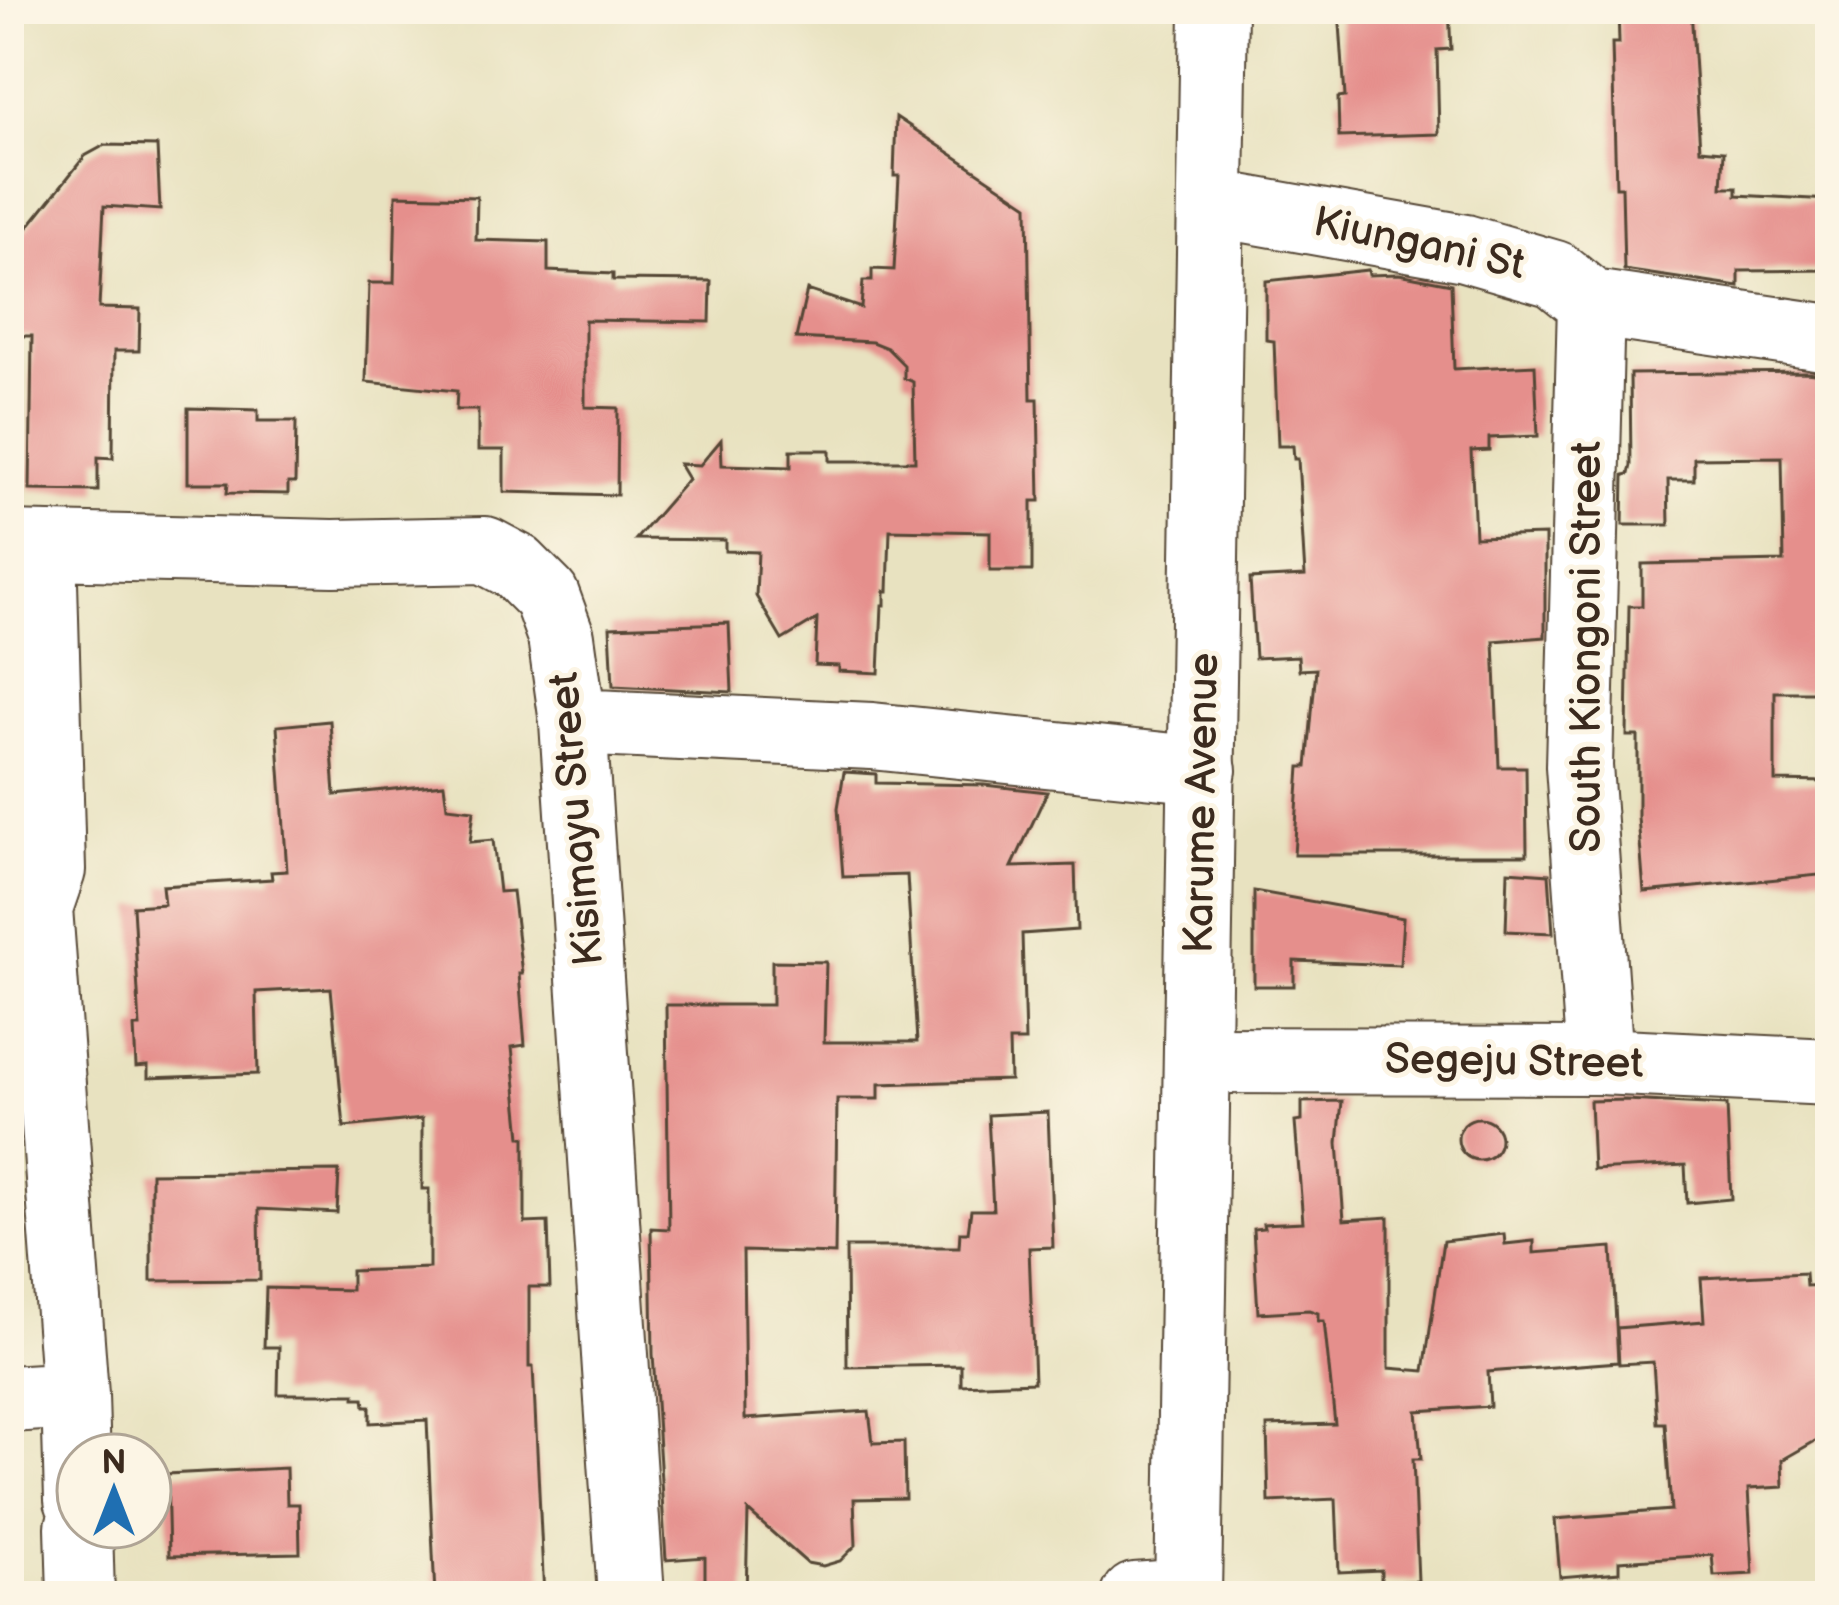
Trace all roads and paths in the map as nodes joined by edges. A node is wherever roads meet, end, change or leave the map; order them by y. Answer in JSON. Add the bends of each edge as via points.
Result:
{"nodes":[{"id":1,"x":1214,"y":9,"type":"edge"},
{"id":2,"x":1212,"y":203,"type":"junction"},
{"id":3,"x":1591,"y":304,"type":"junction"},
{"id":4,"x":1830,"y":338,"type":"edge"},
{"id":5,"x":26,"y":545,"type":"edge"},
{"id":6,"x":573,"y":722,"type":"junction"},
{"id":7,"x":1203,"y":770,"type":"junction"},
{"id":8,"x":24,"y":909,"type":"edge"},
{"id":9,"x":1198,"y":1060,"type":"junction"},
{"id":10,"x":1600,"y":1061,"type":"junction"},
{"id":11,"x":1830,"y":1072,"type":"edge"},
{"id":12,"x":75,"y":1395,"type":"junction"},
{"id":13,"x":9,"y":1399,"type":"edge"},
{"id":14,"x":76,"y":1431,"type":"edge"},
{"id":15,"x":80,"y":1551,"type":"edge"},
{"id":16,"x":640,"y":1590,"type":"edge"},
{"id":17,"x":1170,"y":1595,"type":"edge"},
{"id":18,"x":81,"y":1596,"type":"edge"}],
"edges":[{"from":1,"to":2,"type":"street","name":"Karume Avenue"},
{"from":2,"to":3,"type":"street","name":"Kiungani St","via":[[1465,248],[1555,274]]},
{"from":2,"to":7,"type":"street","name":"Karume Avenue"},
{"from":3,"to":4,"type":"street","name":"Kiungani St"},
{"from":3,"to":10,"type":"street","name":"South Kiongoni Street","via":[[1579,766]]},
{"from":5,"to":6,"type":"street","name":"Kisimayu Street","via":[[485,550],[546,596],[561,637]]},
{"from":5,"to":8,"type":"street","via":[[52,870]]},
{"from":6,"to":7,"type":"street","via":[[872,736]]},
{"from":6,"to":16,"type":"street","name":"Kisimayu Street"},
{"from":7,"to":9,"type":"street","name":"Karume Avenue"},
{"from":8,"to":12,"type":"street"},
{"from":9,"to":10,"type":"street","name":"Segeju Street"},
{"from":9,"to":17,"type":"street","name":"Karume Avenue"},
{"from":10,"to":11,"type":"street","name":"Segeju Street"},
{"from":12,"to":13,"type":"street"},
{"from":12,"to":14,"type":"street"},
{"from":15,"to":18,"type":"street"}]}
